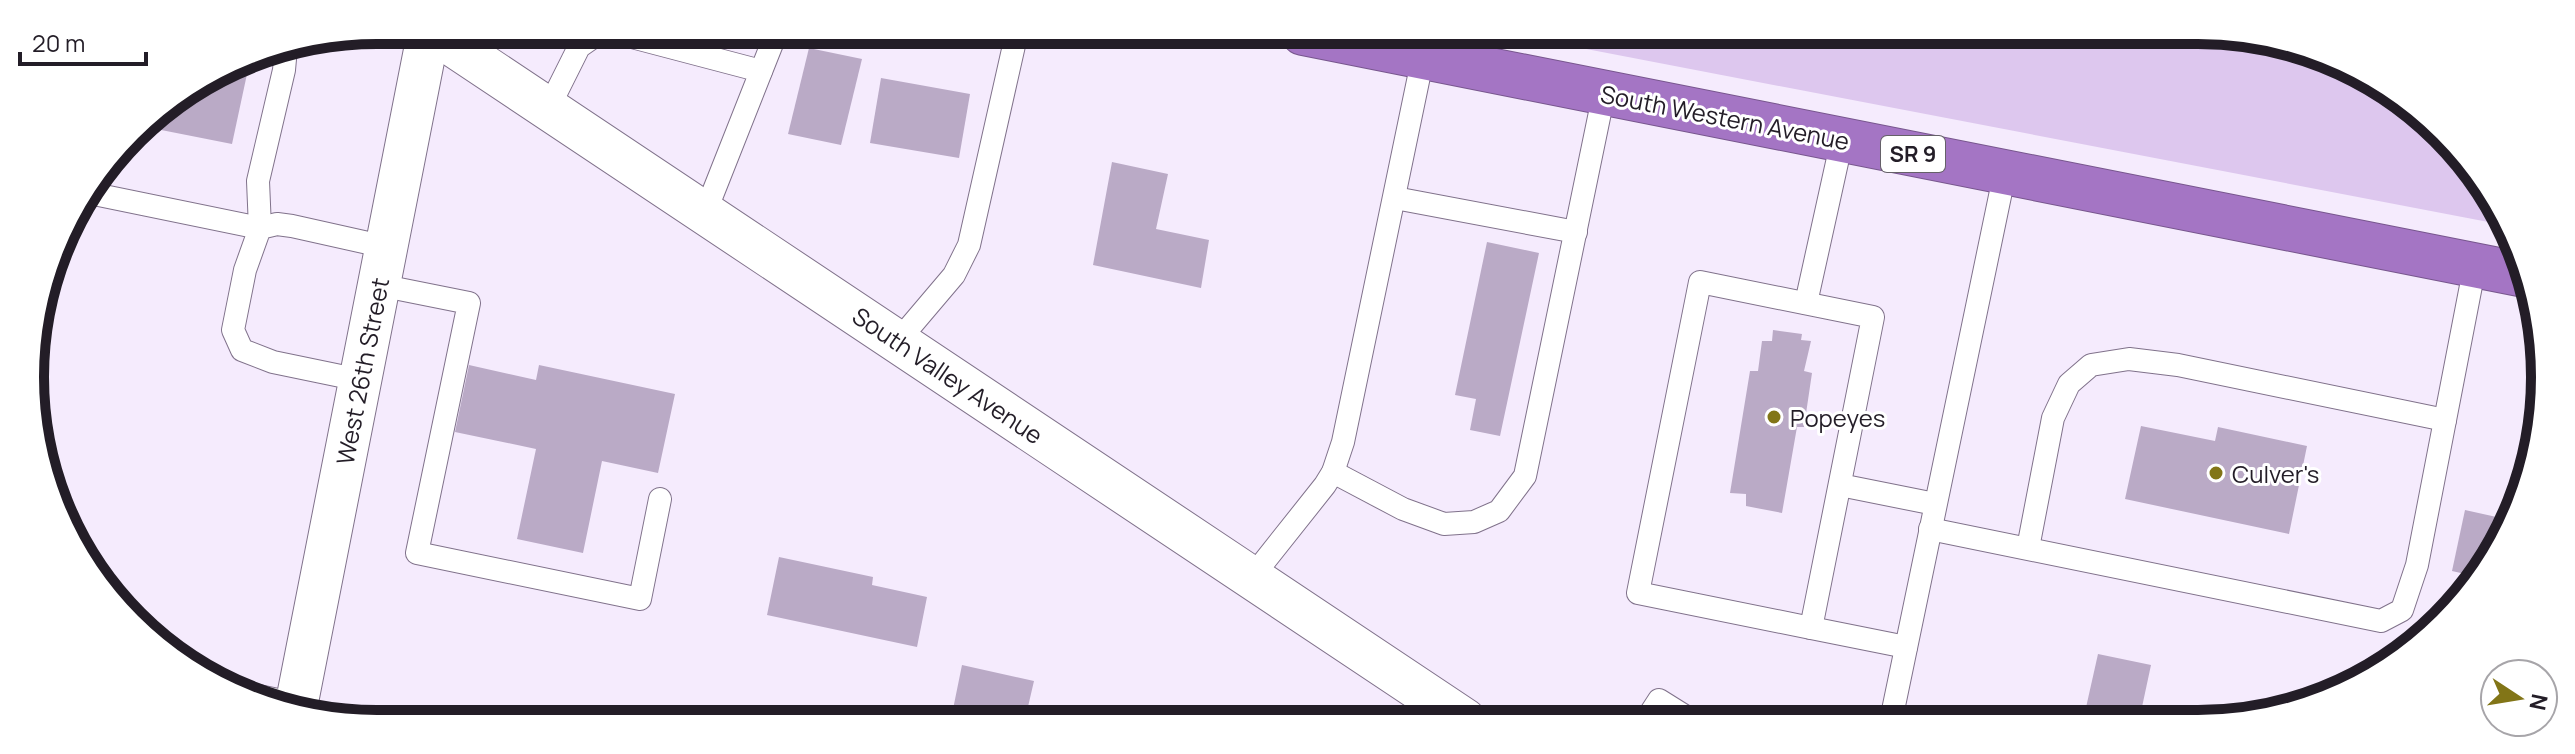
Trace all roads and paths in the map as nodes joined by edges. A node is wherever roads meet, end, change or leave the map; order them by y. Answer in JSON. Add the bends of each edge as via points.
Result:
{"nodes":[{"id":1,"x":426,"y":44,"type":"edge"},
{"id":2,"x":450,"y":44,"type":"edge"},
{"id":3,"x":583,"y":44,"type":"edge"},
{"id":4,"x":658,"y":44,"type":"edge"},
{"id":5,"x":772,"y":44,"type":"edge"},
{"id":6,"x":1014,"y":44,"type":"edge"},
{"id":7,"x":1358,"y":44,"type":"edge"},
{"id":8,"x":285,"y":57,"type":"edge"},
{"id":9,"x":1423,"y":57,"type":"junction"},
{"id":10,"x":761,"y":71,"type":"junction"},
{"id":11,"x":1604,"y":93,"type":"junction"},
{"id":12,"x":548,"y":109,"type":"junction"},
{"id":13,"x":1842,"y":140,"type":"junction"},
{"id":14,"x":2005,"y":172,"type":"junction"},
{"id":15,"x":98,"y":195,"type":"edge"},
{"id":16,"x":1395,"y":198,"type":"junction"},
{"id":17,"x":705,"y":213,"type":"junction"},
{"id":18,"x":260,"y":228,"type":"junction"},
{"id":19,"x":1576,"y":232,"type":"junction"},
{"id":20,"x":2475,"y":265,"type":"junction"},
{"id":21,"x":382,"y":266,"type":"junction"},
{"id":22,"x":2514,"y":273,"type":"edge"},
{"id":23,"x":1806,"y":303,"type":"junction"},
{"id":24,"x":898,"y":341,"type":"junction"},
{"id":25,"x":360,"y":380,"type":"junction"},
{"id":26,"x":2445,"y":420,"type":"junction"},
{"id":27,"x":1333,"y":472,"type":"junction"},
{"id":28,"x":1840,"y":485,"type":"junction"},
{"id":29,"x":660,"y":499,"type":"dead end"},
{"id":30,"x":1935,"y":504,"type":"junction"},
{"id":31,"x":1930,"y":529,"type":"junction"},
{"id":32,"x":2028,"y":548,"type":"junction"},
{"id":33,"x":1252,"y":577,"type":"junction"},
{"id":34,"x":1811,"y":628,"type":"junction"},
{"id":35,"x":1906,"y":647,"type":"junction"},
{"id":36,"x":297,"y":701,"type":"edge"},
{"id":37,"x":1450,"y":710,"type":"edge"},
{"id":38,"x":1652,"y":710,"type":"edge"},
{"id":39,"x":1675,"y":710,"type":"edge"},
{"id":40,"x":1893,"y":710,"type":"edge"}],
"edges":[{"from":1,"to":21,"type":"street","name":"West 26th Street"},
{"from":2,"to":12,"type":"street","name":"South Valley Avenue"},
{"from":3,"to":12,"type":"lane"},
{"from":4,"to":10,"type":"lane"},
{"from":5,"to":10,"type":"lane"},
{"from":6,"to":24,"type":"lane","via":[[969,245],[954,275]]},
{"from":7,"to":9,"type":"highway","name":"South Western Avenue","number":"SR 9"},
{"from":8,"to":18,"type":"lane","via":[[258,181]]},
{"from":9,"to":11,"type":"highway","name":"South Western Avenue","number":"SR 9"},
{"from":9,"to":16,"type":"lane"},
{"from":10,"to":17,"type":"lane"},
{"from":11,"to":13,"type":"highway","name":"South Western Avenue","number":"SR 9"},
{"from":11,"to":19,"type":"lane"},
{"from":12,"to":17,"type":"street","name":"South Valley Avenue"},
{"from":13,"to":14,"type":"highway","name":"South Western Avenue","number":"SR 9"},
{"from":13,"to":23,"type":"lane"},
{"from":14,"to":20,"type":"highway","name":"South Western Avenue","number":"SR 9"},
{"from":14,"to":30,"type":"lane"},
{"from":15,"to":18,"type":"lane"},
{"from":16,"to":19,"type":"lane"},
{"from":16,"to":27,"type":"lane"},
{"from":17,"to":24,"type":"street","name":"South Valley Avenue"},
{"from":18,"to":21,"type":"lane","via":[[292,226]]},
{"from":18,"to":25,"type":"lane","via":[[233,330],[242,350]]},
{"from":19,"to":27,"type":"lane","via":[[1525,476],[1499,511],[1474,522],[1444,524]]},
{"from":20,"to":22,"type":"highway","name":"South Western Avenue","number":"SR 9"},
{"from":20,"to":26,"type":"lane"},
{"from":21,"to":25,"type":"street","name":"West 26th Street"},
{"from":21,"to":29,"type":"lane","via":[[469,303],[417,553],[640,599]]},
{"from":23,"to":28,"type":"lane","via":[[1873,317]]},
{"from":23,"to":34,"type":"lane","via":[[1700,282],[1638,593]]},
{"from":24,"to":33,"type":"street","name":"South Valley Avenue"},
{"from":25,"to":36,"type":"street","name":"West 26th Street"},
{"from":26,"to":32,"type":"lane","via":[[2178,365],[2129,359],[2091,365],[2069,384],[2053,418]]},
{"from":26,"to":32,"type":"lane","via":[[2417,565],[2402,610],[2381,621]]},
{"from":27,"to":33,"type":"lane"},
{"from":28,"to":30,"type":"lane"},
{"from":28,"to":34,"type":"lane"},
{"from":30,"to":31,"type":"lane"},
{"from":31,"to":32,"type":"lane"},
{"from":31,"to":35,"type":"lane"},
{"from":33,"to":37,"type":"street","name":"South Valley Avenue"},
{"from":34,"to":35,"type":"lane"},
{"from":35,"to":40,"type":"lane"},
{"from":38,"to":39,"type":"lane","via":[[1659,700]]}]}
